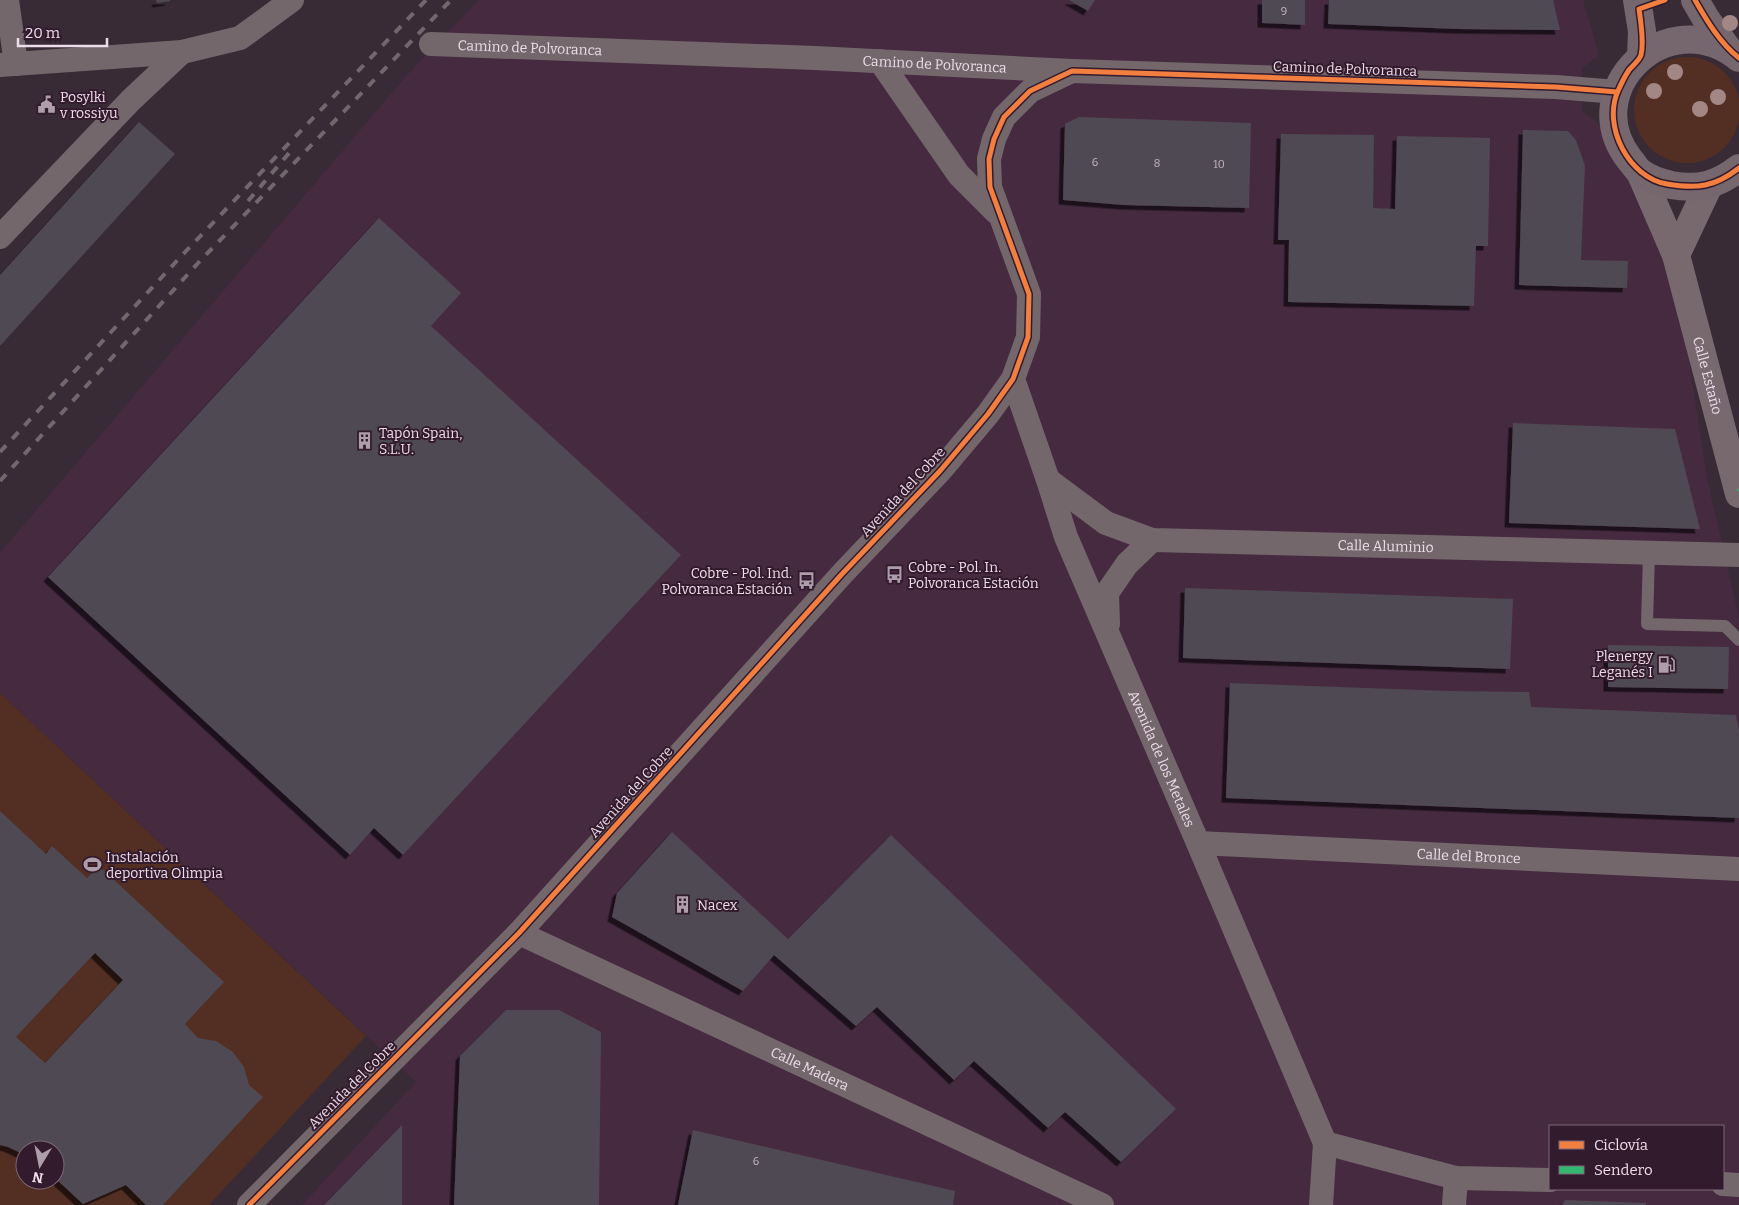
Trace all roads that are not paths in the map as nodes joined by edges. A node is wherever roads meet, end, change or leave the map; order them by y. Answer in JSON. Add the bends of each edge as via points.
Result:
{"nodes":[{"id":1,"x":7,"y":0,"type":"edge"},
{"id":2,"x":292,"y":0,"type":"edge"},
{"id":3,"x":1637,"y":0,"type":"edge"},
{"id":4,"x":1695,"y":0,"type":"edge"},
{"id":5,"x":431,"y":44,"type":"dead end"},
{"id":6,"x":182,"y":52,"type":"junction"},
{"id":7,"x":1733,"y":53,"type":"edge"},
{"id":8,"x":1641,"y":56,"type":"junction"},
{"id":9,"x":880,"y":61,"type":"junction"},
{"id":10,"x":8,"y":65,"type":"edge"},
{"id":11,"x":1072,"y":71,"type":"junction"},
{"id":12,"x":1617,"y":92,"type":"junction"},
{"id":13,"x":1739,"y":168,"type":"edge"},
{"id":14,"x":1640,"y":172,"type":"junction"},
{"id":15,"x":1709,"y":186,"type":"junction"},
{"id":16,"x":999,"y":215,"type":"junction"},
{"id":17,"x":0,"y":236,"type":"edge"},
{"id":18,"x":1676,"y":255,"type":"junction"},
{"id":19,"x":1013,"y":379,"type":"junction"},
{"id":20,"x":1048,"y":480,"type":"junction"},
{"id":21,"x":1739,"y":494,"type":"edge"},
{"id":22,"x":1152,"y":540,"type":"junction"},
{"id":23,"x":1649,"y":553,"type":"junction"},
{"id":24,"x":1739,"y":555,"type":"edge"},
{"id":25,"x":1108,"y":634,"type":"junction"},
{"id":26,"x":1739,"y":640,"type":"edge"},
{"id":27,"x":1198,"y":843,"type":"junction"},
{"id":28,"x":1739,"y":870,"type":"edge"},
{"id":29,"x":519,"y":933,"type":"junction"},
{"id":30,"x":1325,"y":1143,"type":"junction"},
{"id":31,"x":1456,"y":1178,"type":"junction"},
{"id":32,"x":1549,"y":1180,"type":"edge"},
{"id":33,"x":1724,"y":1184,"type":"edge"},
{"id":34,"x":1739,"y":1184,"type":"edge"},
{"id":35,"x":249,"y":1205,"type":"edge"},
{"id":36,"x":1102,"y":1205,"type":"edge"},
{"id":37,"x":1321,"y":1205,"type":"edge"},
{"id":38,"x":1454,"y":1205,"type":"edge"}],
"edges":[{"from":1,"to":10,"type":"street"},
{"from":2,"to":6,"type":"street","via":[[240,38]]},
{"from":3,"to":8,"type":"main road","via":[[1642,31]]},
{"from":4,"to":7,"type":"main road"},
{"from":5,"to":9,"type":"street","name":"Camino de Polvoranca"},
{"from":6,"to":10,"type":"street"},
{"from":6,"to":17,"type":"street","via":[[131,100]]},
{"from":7,"to":8,"type":"main road","via":[[1702,40],[1680,39],[1659,44]]},
{"from":8,"to":12,"type":"main road"},
{"from":9,"to":11,"type":"street","name":"Camino de Polvoranca"},
{"from":9,"to":16,"type":"street","via":[[959,175]]},
{"from":11,"to":12,"type":"street","name":"Camino de Polvoranca","via":[[1556,87]]},
{"from":11,"to":16,"type":"street","via":[[1030,91],[1004,117],[989,159],[990,186]]},
{"from":12,"to":14,"type":"main road","via":[[1615,129],[1625,153]]},
{"from":13,"to":15,"type":"main road"},
{"from":14,"to":15,"type":"main road","via":[[1664,184]]},
{"from":14,"to":18,"type":"main road","name":"Calle Estaño"},
{"from":15,"to":18,"type":"main road"},
{"from":16,"to":19,"type":"street","via":[[1029,294],[1028,337]]},
{"from":18,"to":21,"type":"main road","name":"Calle Estaño"},
{"from":19,"to":20,"type":"street","name":"Avenida de los Metales"},
{"from":19,"to":29,"type":"street","name":"Avenida del Cobre","via":[[940,471],[835,581]]},
{"from":20,"to":22,"type":"street","name":"Calle Aluminio","via":[[1106,523]]},
{"from":20,"to":25,"type":"street","name":"Avenida de los Metales","via":[[1066,538]]},
{"from":22,"to":23,"type":"street","name":"Calle Aluminio"},
{"from":22,"to":25,"type":"street","via":[[1127,564],[1107,593]]},
{"from":23,"to":24,"type":"street","name":"Calle Aluminio"},
{"from":23,"to":26,"type":"lane","via":[[1647,624],[1725,626]]},
{"from":25,"to":27,"type":"street","name":"Avenida de los Metales"},
{"from":27,"to":28,"type":"street","name":"Calle del Bronce"},
{"from":27,"to":30,"type":"street","name":"Avenida de los Metales"},
{"from":29,"to":35,"type":"street","name":"Avenida del Cobre"},
{"from":29,"to":36,"type":"street","name":"Calle Madera"},
{"from":30,"to":31,"type":"street"},
{"from":30,"to":37,"type":"street"},
{"from":31,"to":32,"type":"street"},
{"from":31,"to":38,"type":"street"},
{"from":33,"to":34,"type":"street"}]}
